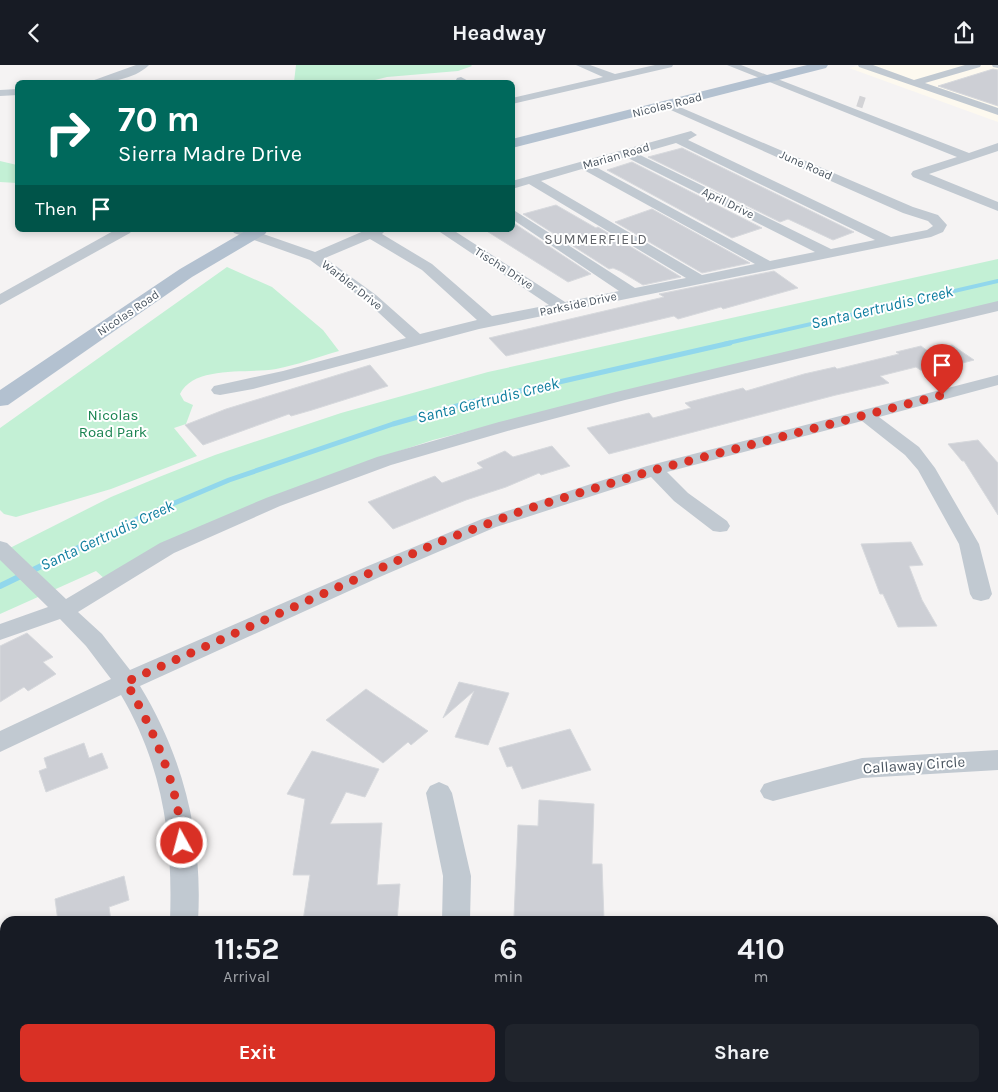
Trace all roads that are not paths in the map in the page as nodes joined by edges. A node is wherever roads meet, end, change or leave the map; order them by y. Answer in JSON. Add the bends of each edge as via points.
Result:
{"nodes":[{"id":1,"x":144,"y":65,"type":"edge"},
{"id":2,"x":581,"y":65,"type":"edge"},
{"id":3,"x":668,"y":65,"type":"edge"},
{"id":4,"x":732,"y":65,"type":"edge"},
{"id":5,"x":822,"y":65,"type":"edge"},
{"id":6,"x":863,"y":65,"type":"edge"},
{"id":7,"x":976,"y":65,"type":"edge"},
{"id":8,"x":615,"y":78,"type":"junction"},
{"id":9,"x":768,"y":79,"type":"junction"},
{"id":10,"x":102,"y":80,"type":"edge"},
{"id":11,"x":914,"y":83,"type":"junction"},
{"id":12,"x":15,"y":92,"type":"edge"},
{"id":13,"x":0,"y":93,"type":"edge"},
{"id":14,"x":515,"y":100,"type":"edge"},
{"id":15,"x":668,"y":105,"type":"junction"},
{"id":16,"x":834,"y":105,"type":"junction"},
{"id":17,"x":850,"y":111,"type":"junction"},
{"id":18,"x":998,"y":112,"type":"edge"},
{"id":19,"x":720,"y":127,"type":"junction"},
{"id":20,"x":677,"y":139,"type":"junction"},
{"id":21,"x":515,"y":143,"type":"edge"},
{"id":22,"x":998,"y":147,"type":"edge"},
{"id":23,"x":627,"y":153,"type":"junction"},
{"id":24,"x":969,"y":157,"type":"junction"},
{"id":25,"x":583,"y":165,"type":"junction"},
{"id":26,"x":531,"y":180,"type":"junction"},
{"id":27,"x":515,"y":184,"type":"edge"},
{"id":28,"x":998,"y":207,"type":"edge"},
{"id":29,"x":515,"y":215,"type":"edge"},
{"id":30,"x":938,"y":229,"type":"joint"},
{"id":31,"x":122,"y":232,"type":"edge"},
{"id":32,"x":248,"y":232,"type":"edge"},
{"id":33,"x":252,"y":232,"type":"edge"},
{"id":34,"x":375,"y":232,"type":"edge"},
{"id":35,"x":447,"y":232,"type":"edge"},
{"id":36,"x":888,"y":241,"type":"junction"},
{"id":37,"x":828,"y":253,"type":"junction"},
{"id":38,"x":315,"y":257,"type":"junction"},
{"id":39,"x":767,"y":265,"type":"junction"},
{"id":40,"x":699,"y":279,"type":"junction"},
{"id":41,"x":632,"y":293,"type":"junction"},
{"id":42,"x":0,"y":300,"type":"edge"},
{"id":43,"x":998,"y":306,"type":"edge"},
{"id":44,"x":563,"y":307,"type":"junction"},
{"id":45,"x":489,"y":322,"type":"junction"},
{"id":46,"x":416,"y":339,"type":"junction"},
{"id":47,"x":998,"y":380,"type":"edge"},
{"id":48,"x":220,"y":390,"type":"dead end"},
{"id":49,"x":0,"y":400,"type":"edge"},
{"id":50,"x":866,"y":415,"type":"junction"},
{"id":51,"x":654,"y":470,"type":"junction"},
{"id":52,"x":720,"y":526,"type":"dead end"},
{"id":53,"x":0,"y":548,"type":"edge"},
{"id":54,"x":981,"y":594,"type":"dead end"},
{"id":55,"x":61,"y":608,"type":"junction"},
{"id":56,"x":0,"y":632,"type":"edge"},
{"id":57,"x":126,"y":682,"type":"junction"},
{"id":58,"x":0,"y":742,"type":"edge"},
{"id":59,"x":998,"y":760,"type":"edge"},
{"id":60,"x":773,"y":791,"type":"dead end"},
{"id":61,"x":439,"y":793,"type":"dead end"},
{"id":62,"x":184,"y":916,"type":"edge"},
{"id":63,"x":456,"y":916,"type":"edge"}],
"edges":[{"from":1,"to":10,"type":"street"},
{"from":2,"to":8,"type":"street"},
{"from":3,"to":8,"type":"street"},
{"from":4,"to":9,"type":"street"},
{"from":5,"to":9,"type":"main road","name":"Nicolas Road"},
{"from":6,"to":11,"type":"street"},
{"from":7,"to":11,"type":"street"},
{"from":8,"to":14,"type":"street"},
{"from":9,"to":15,"type":"main road","name":"Nicolas Road"},
{"from":9,"to":16,"type":"street"},
{"from":11,"to":18,"type":"street"},
{"from":12,"to":13,"type":"street"},
{"from":15,"to":19,"type":"street","name":"June Road"},
{"from":15,"to":21,"type":"main road","name":"Nicolas Road"},
{"from":16,"to":17,"type":"street"},
{"from":16,"to":17,"type":"street","via":[[861,102]]},
{"from":17,"to":24,"type":"street"},
{"from":19,"to":20,"type":"street","name":"Marian Road"},
{"from":19,"to":30,"type":"street","name":"June Road","via":[[933,218],[940,225]]},
{"from":20,"to":23,"type":"street","name":"Marian Road"},
{"from":20,"to":36,"type":"street"},
{"from":22,"to":24,"type":"street"},
{"from":23,"to":25,"type":"street","name":"Marian Road"},
{"from":23,"to":37,"type":"street","name":"April Drive"},
{"from":24,"to":28,"type":"street","via":[[917,174]]},
{"from":25,"to":26,"type":"street","name":"Marian Road"},
{"from":25,"to":39,"type":"street"},
{"from":26,"to":27,"type":"street","name":"Marian Road"},
{"from":26,"to":40,"type":"street"},
{"from":29,"to":41,"type":"street"},
{"from":30,"to":36,"type":"street","name":"Parkside Drive"},
{"from":31,"to":42,"type":"street"},
{"from":32,"to":49,"type":"main road","name":"Nicolas Road"},
{"from":33,"to":38,"type":"street","name":"Warbler Drive"},
{"from":34,"to":38,"type":"street"},
{"from":34,"to":45,"type":"street","via":[[427,267]]},
{"from":35,"to":44,"type":"street","name":"Tischa Drive"},
{"from":36,"to":37,"type":"street","name":"Parkside Drive"},
{"from":37,"to":39,"type":"street","name":"Parkside Drive"},
{"from":38,"to":46,"type":"street","name":"Warbler Drive","via":[[370,298]]},
{"from":39,"to":40,"type":"street","name":"Parkside Drive"},
{"from":40,"to":41,"type":"street","name":"Parkside Drive"},
{"from":41,"to":44,"type":"street","name":"Parkside Drive"},
{"from":43,"to":55,"type":"street","via":[[496,428],[384,461],[273,502],[176,544],[100,591]]},
{"from":44,"to":45,"type":"street","name":"Parkside Drive"},
{"from":45,"to":46,"type":"street","name":"Parkside Drive"},
{"from":46,"to":48,"type":"street","name":"Parkside Drive","via":[[264,382]]},
{"from":47,"to":50,"type":"street"},
{"from":50,"to":51,"type":"street"},
{"from":50,"to":54,"type":"street","via":[[912,451],[926,468],[969,544]]},
{"from":51,"to":52,"type":"street","via":[[681,497]]},
{"from":51,"to":57,"type":"street","via":[[527,509],[439,542]]},
{"from":53,"to":55,"type":"street"},
{"from":55,"to":56,"type":"street"},
{"from":55,"to":57,"type":"street","via":[[104,653]]},
{"from":57,"to":58,"type":"street"},
{"from":57,"to":62,"type":"street","via":[[167,767],[181,826]]},
{"from":59,"to":60,"type":"street","name":"Callaway Circle","via":[[862,767]]},
{"from":61,"to":63,"type":"street","via":[[457,876]]}]}
